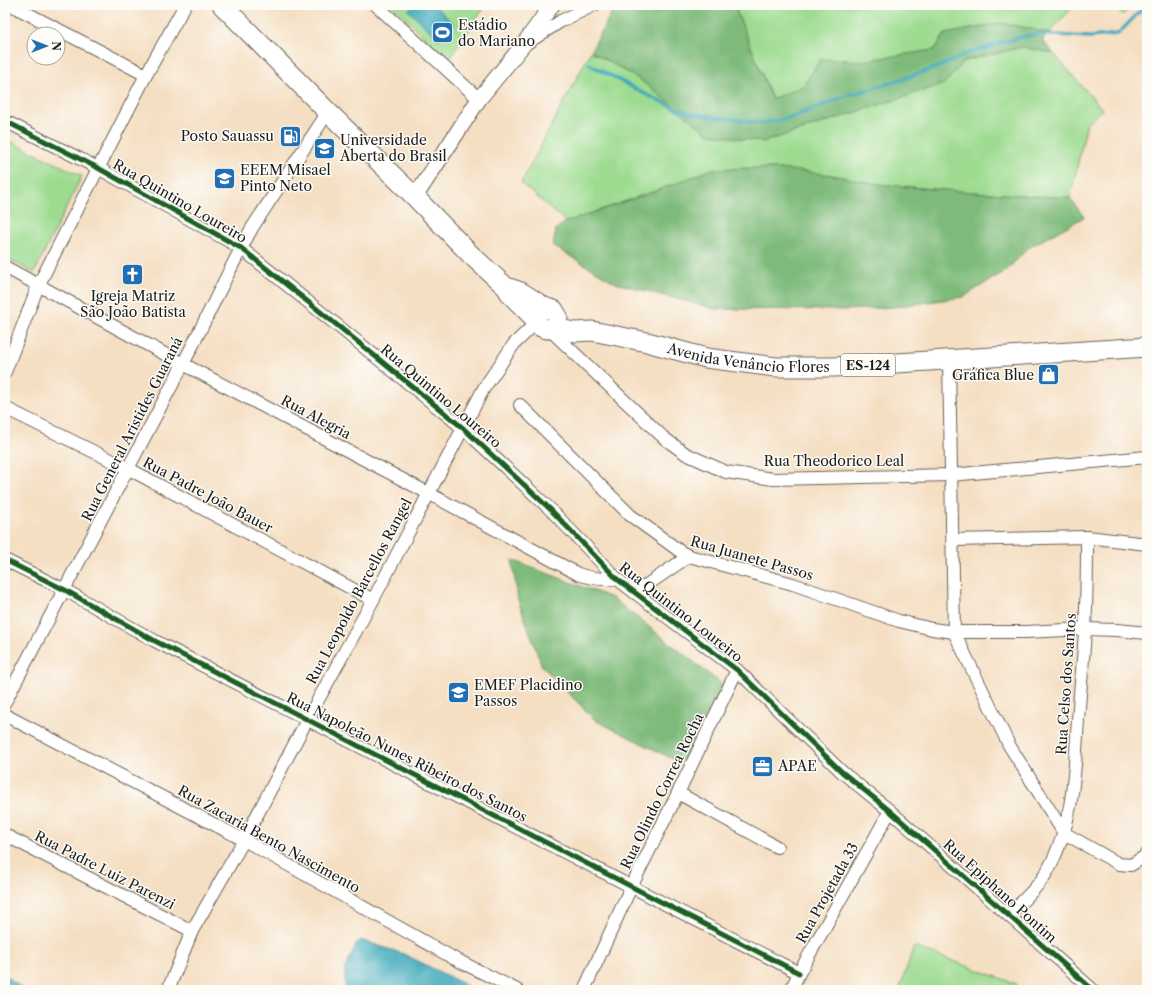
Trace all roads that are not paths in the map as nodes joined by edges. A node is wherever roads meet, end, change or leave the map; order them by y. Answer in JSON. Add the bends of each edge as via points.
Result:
{"nodes":[{"id":1,"x":11,"y":5,"type":"edge"},
{"id":2,"x":184,"y":5,"type":"edge"},
{"id":3,"x":222,"y":5,"type":"edge"},
{"id":4,"x":376,"y":5,"type":"edge"},
{"id":5,"x":552,"y":5,"type":"edge"},
{"id":6,"x":594,"y":5,"type":"edge"},
{"id":7,"x":523,"y":45,"type":"junction"},
{"id":8,"x":146,"y":75,"type":"junction"},
{"id":9,"x":479,"y":99,"type":"junction"},
{"id":10,"x":328,"y":112,"type":"junction"},
{"id":11,"x":5,"y":121,"type":"edge"},
{"id":12,"x":98,"y":168,"type":"junction"},
{"id":13,"x":415,"y":197,"type":"junction"},
{"id":14,"x":241,"y":248,"type":"junction"},
{"id":15,"x":5,"y":267,"type":"edge"},
{"id":16,"x":38,"y":286,"type":"junction"},
{"id":17,"x":544,"y":321,"type":"junction"},
{"id":18,"x":1147,"y":347,"type":"edge"},
{"id":19,"x":949,"y":360,"type":"junction"},
{"id":20,"x":183,"y":364,"type":"junction"},
{"id":21,"x":5,"y":372,"type":"edge"},
{"id":22,"x":520,"y":406,"type":"dead end"},
{"id":23,"x":5,"y":408,"type":"edge"},
{"id":24,"x":466,"y":423,"type":"junction"},
{"id":25,"x":1147,"y":457,"type":"edge"},
{"id":26,"x":129,"y":469,"type":"junction"},
{"id":27,"x":951,"y":475,"type":"junction"},
{"id":28,"x":428,"y":493,"type":"junction"},
{"id":29,"x":1088,"y":537,"type":"junction"},
{"id":30,"x":953,"y":540,"type":"junction"},
{"id":31,"x":1147,"y":544,"type":"edge"},
{"id":32,"x":689,"y":556,"type":"junction"},
{"id":33,"x":5,"y":560,"type":"edge"},
{"id":34,"x":617,"y":579,"type":"junction"},
{"id":35,"x":65,"y":590,"type":"junction"},
{"id":36,"x":636,"y":593,"type":"junction"},
{"id":37,"x":373,"y":600,"type":"junction"},
{"id":38,"x":1085,"y":629,"type":"junction"},
{"id":39,"x":954,"y":632,"type":"junction"},
{"id":40,"x":1147,"y":633,"type":"edge"},
{"id":41,"x":737,"y":670,"type":"junction"},
{"id":42,"x":5,"y":702,"type":"edge"},
{"id":43,"x":5,"y":715,"type":"edge"},
{"id":44,"x":307,"y":720,"type":"junction"},
{"id":45,"x":678,"y":793,"type":"junction"},
{"id":46,"x":890,"y":811,"type":"junction"},
{"id":47,"x":1064,"y":832,"type":"junction"},
{"id":48,"x":5,"y":835,"type":"edge"},
{"id":49,"x":244,"y":840,"type":"junction"},
{"id":50,"x":777,"y":847,"type":"dead end"},
{"id":51,"x":1147,"y":854,"type":"edge"},
{"id":52,"x":631,"y":887,"type":"junction"},
{"id":53,"x":1009,"y":915,"type":"junction"},
{"id":54,"x":192,"y":931,"type":"junction"},
{"id":55,"x":799,"y":973,"type":"junction"},
{"id":56,"x":168,"y":990,"type":"edge"},
{"id":57,"x":517,"y":990,"type":"edge"},
{"id":58,"x":584,"y":990,"type":"edge"},
{"id":59,"x":791,"y":990,"type":"edge"},
{"id":60,"x":1093,"y":990,"type":"edge"}],
"edges":[{"from":1,"to":8,"type":"street"},
{"from":2,"to":8,"type":"street"},
{"from":3,"to":10,"type":"main road","name":"Avenida Venâncio Flores","number":"ES-124"},
{"from":4,"to":9,"type":"street"},
{"from":5,"to":7,"type":"street"},
{"from":6,"to":7,"type":"street","via":[[561,21]]},
{"from":7,"to":9,"type":"street"},
{"from":8,"to":12,"type":"street"},
{"from":9,"to":13,"type":"street"},
{"from":10,"to":13,"type":"main road","name":"Avenida Venâncio Flores","number":"ES-124"},
{"from":10,"to":14,"type":"street","name":"Rua General Aristides Guaraná"},
{"from":11,"to":12,"type":"street","name":"Rua Quintino Loureiro"},
{"from":12,"to":14,"type":"street","name":"Rua Quintino Loureiro"},
{"from":12,"to":16,"type":"street"},
{"from":13,"to":17,"type":"main road","name":"Avenida Venâncio Flores","number":"ES-124","via":[[470,254],[506,286],[521,292]]},
{"from":14,"to":20,"type":"street","name":"Rua General Aristides Guaraná"},
{"from":14,"to":24,"type":"street","name":"Rua Quintino Loureiro","via":[[348,334]]},
{"from":15,"to":16,"type":"street","name":"Rua Alegria"},
{"from":16,"to":20,"type":"street","name":"Rua Alegria"},
{"from":16,"to":21,"type":"street"},
{"from":17,"to":19,"type":"main road","name":"Avenida Venâncio Flores","number":"ES-124","via":[[578,320],[592,331],[706,358],[776,367],[834,367]]},
{"from":17,"to":24,"type":"street","name":"Rua Leopoldo Barcellos Rangel","via":[[514,344],[504,357]]},
{"from":17,"to":27,"type":"street","name":"Rua Theodorico Leal","via":[[664,438],[686,454],[726,472],[773,479]]},
{"from":18,"to":19,"type":"main road","name":"Avenida Venâncio Flores","number":"ES-124"},
{"from":19,"to":27,"type":"street"},
{"from":20,"to":26,"type":"street","name":"Rua General Aristides Guaraná"},
{"from":20,"to":28,"type":"street","name":"Rua Alegria"},
{"from":22,"to":32,"type":"street","name":"Rua Juanete Passos","via":[[630,515]]},
{"from":23,"to":26,"type":"street","name":"Rua Padre João Bauer"},
{"from":24,"to":28,"type":"street","name":"Rua Leopoldo Barcellos Rangel"},
{"from":24,"to":34,"type":"street","name":"Rua Quintino Loureiro"},
{"from":25,"to":27,"type":"street","name":"Rua Theodorico Leal"},
{"from":26,"to":35,"type":"street","name":"Rua General Aristides Guaraná"},
{"from":26,"to":37,"type":"street","name":"Rua Padre João Bauer"},
{"from":27,"to":30,"type":"street"},
{"from":28,"to":34,"type":"street","name":"Rua Alegria","via":[[578,574],[604,580]]},
{"from":28,"to":37,"type":"street","name":"Rua Leopoldo Barcellos Rangel"},
{"from":29,"to":30,"type":"street"},
{"from":29,"to":31,"type":"street"},
{"from":29,"to":38,"type":"street","name":"Rua Celso dos Santos"},
{"from":30,"to":39,"type":"street"},
{"from":32,"to":36,"type":"street","name":"Rua Quintino Loureiro"},
{"from":32,"to":39,"type":"street","name":"Rua Juanete Passos","via":[[794,584],[899,621]]},
{"from":33,"to":35,"type":"street","name":"Rua Napoleão Nunes Ribeiro dos Santos"},
{"from":34,"to":36,"type":"street","name":"Rua Quintino Loureiro"},
{"from":35,"to":42,"type":"street","name":"Rua General Aristides Guaraná"},
{"from":35,"to":44,"type":"street","name":"Rua Napoleão Nunes Ribeiro dos Santos","via":[[155,641]]},
{"from":36,"to":41,"type":"street","name":"Rua Quintino Loureiro"},
{"from":37,"to":44,"type":"street","name":"Rua Leopoldo Barcellos Rangel"},
{"from":38,"to":39,"type":"street","name":"Rua Juanete Passos"},
{"from":38,"to":40,"type":"street","name":"Rua Juanete Passos"},
{"from":38,"to":47,"type":"street","name":"Rua Celso dos Santos","via":[[1076,766]]},
{"from":39,"to":47,"type":"street","via":[[1009,745]]},
{"from":41,"to":45,"type":"street","name":"Rua Olindo Correa Rocha"},
{"from":41,"to":46,"type":"street","name":"Rua Quintino Loureiro","via":[[842,772]]},
{"from":43,"to":49,"type":"street","name":"Rua Zacaria Bento Nascimento"},
{"from":44,"to":49,"type":"street","name":"Rua Leopoldo Barcellos Rangel"},
{"from":44,"to":52,"type":"street","name":"Rua Napoleão Nunes Ribeiro dos Santos"},
{"from":45,"to":50,"type":"street"},
{"from":45,"to":52,"type":"street","name":"Rua Olindo Correa Rocha"},
{"from":46,"to":53,"type":"street","name":"Rua Epiphano Pontim"},
{"from":46,"to":55,"type":"street","name":"Rua Projetada 33"},
{"from":47,"to":51,"type":"street","via":[[1119,864],[1130,865]]},
{"from":47,"to":53,"type":"street","name":"Rua Celso dos Santos","via":[[1040,882]]},
{"from":48,"to":54,"type":"street","name":"Rua Padre Luiz Parenzi"},
{"from":49,"to":54,"type":"street","name":"Rua Leopoldo Barcellos Rangel"},
{"from":49,"to":57,"type":"street","name":"Rua Zacaria Bento Nascimento","via":[[455,959]]},
{"from":52,"to":55,"type":"street","name":"Rua Napoleão Nunes Ribeiro dos Santos"},
{"from":52,"to":58,"type":"street","name":"Rua Olindo Correa Rocha"},
{"from":53,"to":60,"type":"street","name":"Rua Epiphano Pontim"},
{"from":54,"to":56,"type":"street","name":"Rua Leopoldo Barcellos Rangel"},
{"from":55,"to":59,"type":"street","name":"Rua Projetada 33"}]}
